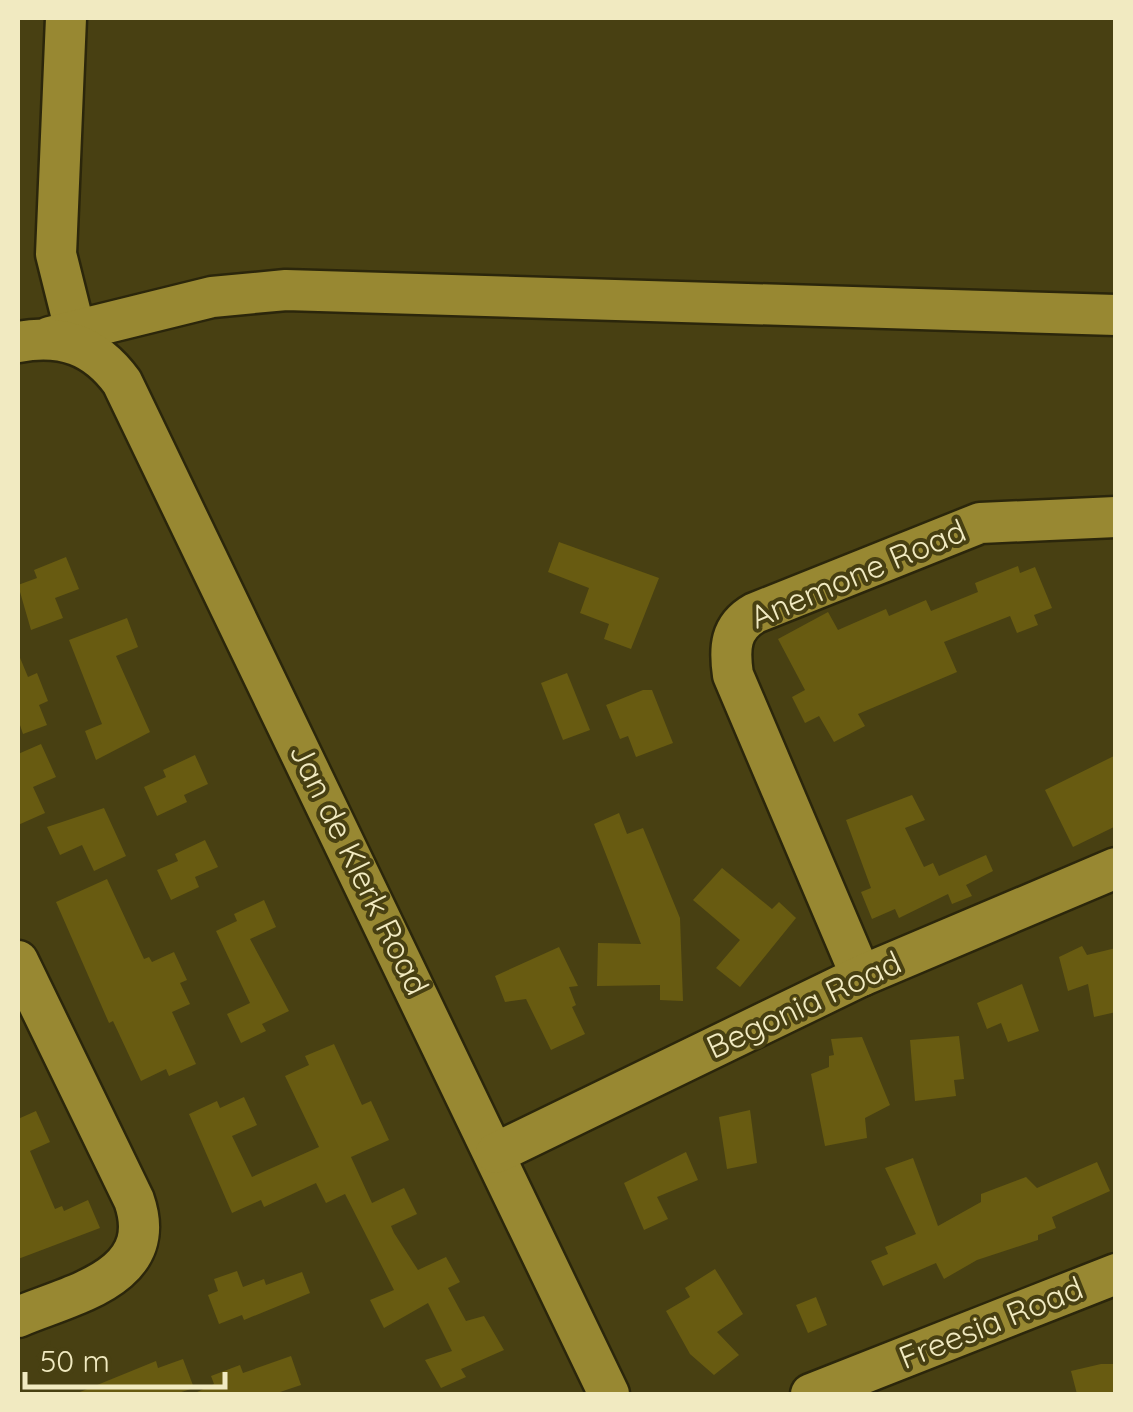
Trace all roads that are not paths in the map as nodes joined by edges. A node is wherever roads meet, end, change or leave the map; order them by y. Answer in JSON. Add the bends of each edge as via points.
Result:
{"nodes":[{"id":1,"x":66,"y":18,"type":"edge"},
{"id":2,"x":1116,"y":315,"type":"edge"},
{"id":3,"x":59,"y":340,"type":"edge"},
{"id":4,"x":1116,"y":517,"type":"edge"},
{"id":5,"x":1116,"y":868,"type":"edge"},
{"id":6,"x":18,"y":961,"type":"edge"},
{"id":7,"x":861,"y":976,"type":"junction"},
{"id":8,"x":496,"y":1153,"type":"junction"},
{"id":9,"x":1116,"y":1274,"type":"edge"},
{"id":10,"x":18,"y":1317,"type":"edge"},
{"id":11,"x":608,"y":1394,"type":"edge"},
{"id":12,"x":812,"y":1394,"type":"edge"}],
"edges":[{"from":1,"to":3,"type":"street"},
{"from":2,"to":3,"type":"street","via":[[286,290],[212,297]]},
{"from":3,"to":8,"type":"street","name":"Jan de Klerk Road","via":[[109,364],[135,406]]},
{"from":4,"to":7,"type":"street","name":"Anemone Road","via":[[980,522],[755,613],[736,627],[733,675]]},
{"from":5,"to":7,"type":"street","name":"Begonia Road"},
{"from":6,"to":10,"type":"street","via":[[134,1200],[141,1237],[132,1258],[112,1276]]},
{"from":7,"to":8,"type":"street","name":"Begonia Road"},
{"from":8,"to":11,"type":"street","name":"Jan de Klerk Road"},
{"from":9,"to":12,"type":"street","name":"Freesia Road"}]}
